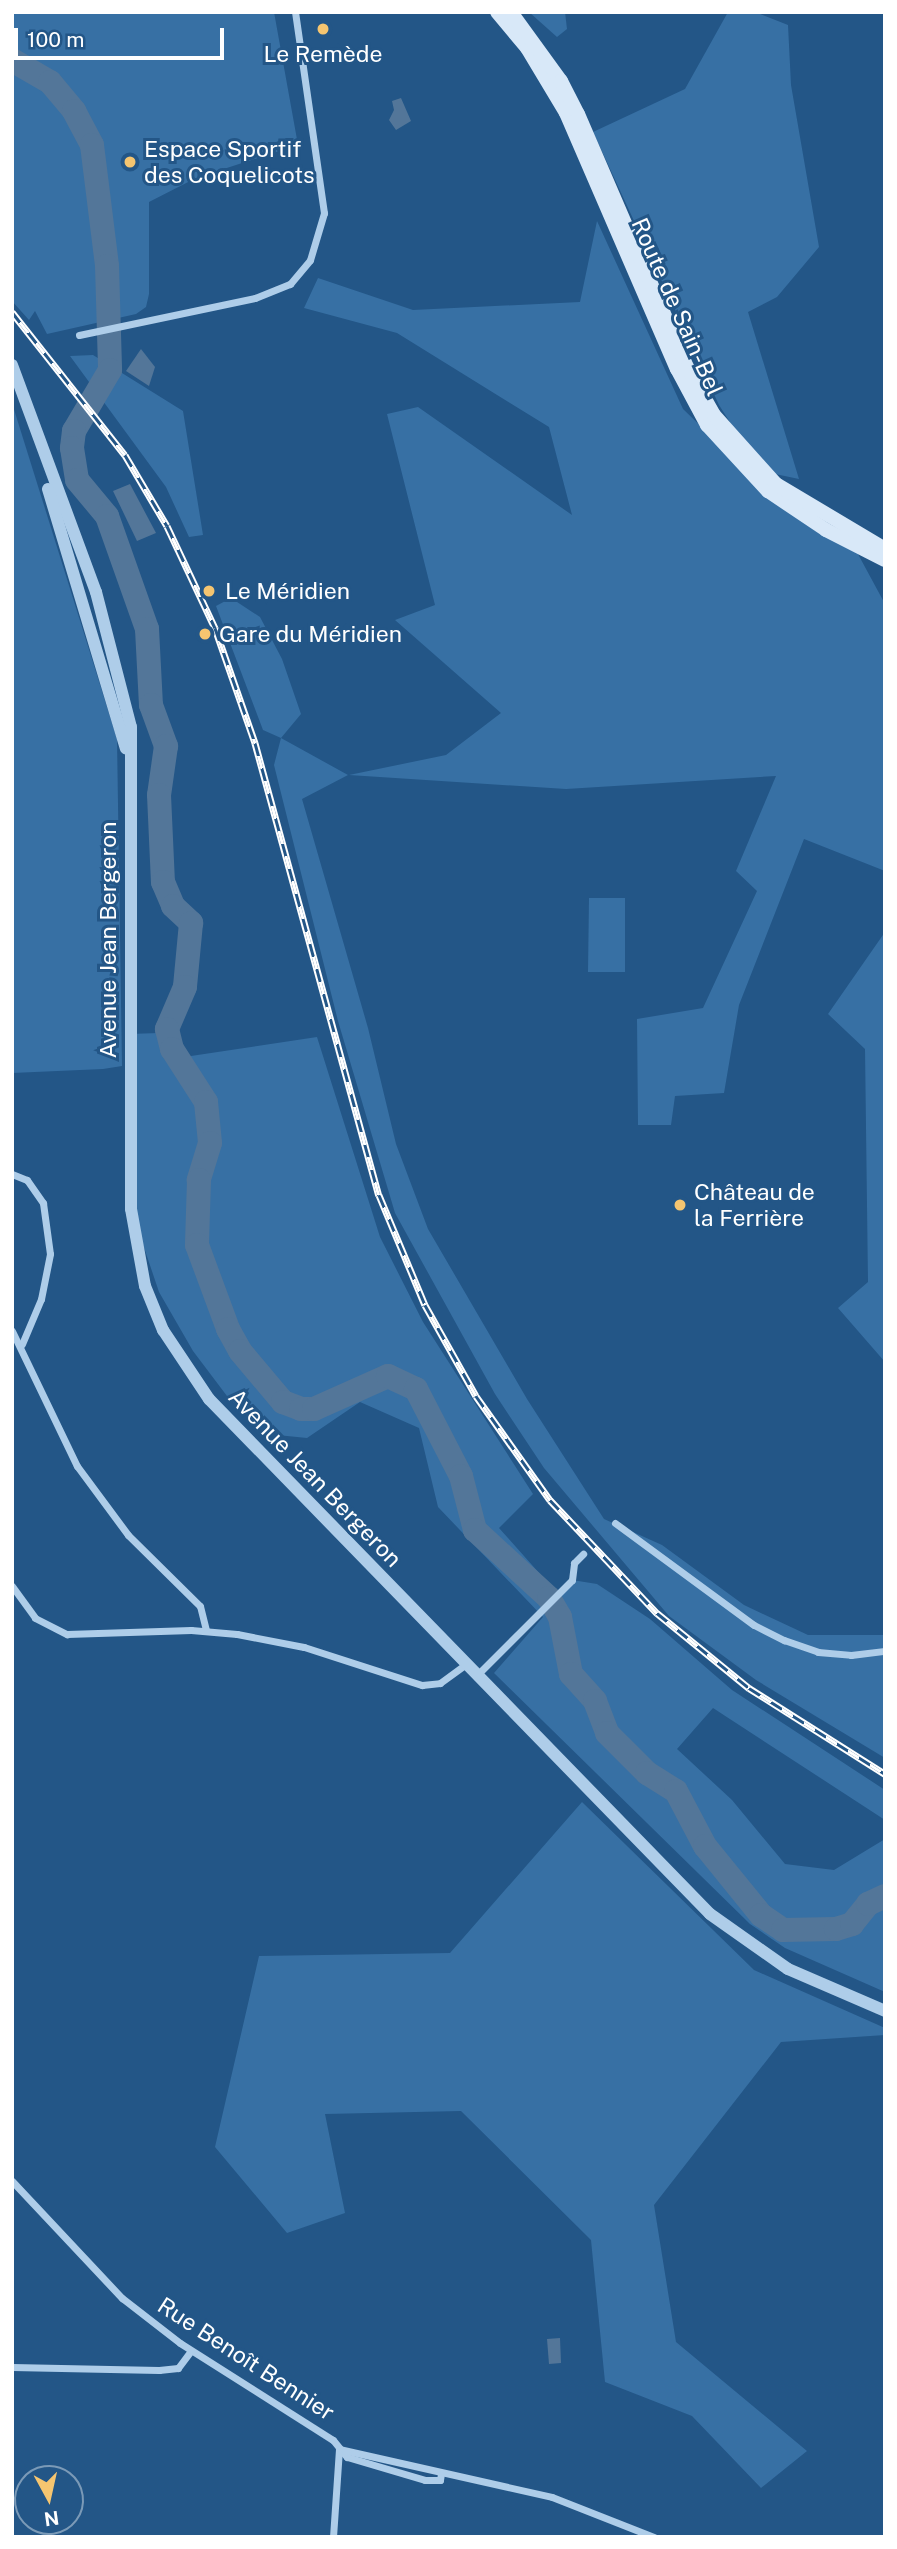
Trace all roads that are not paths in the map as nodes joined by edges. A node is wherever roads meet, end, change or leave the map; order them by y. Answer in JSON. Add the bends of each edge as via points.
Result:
{"nodes":[{"id":1,"x":295,"y":12,"type":"edge"},
{"id":2,"x":497,"y":12,"type":"edge"},
{"id":3,"x":511,"y":12,"type":"edge"},
{"id":4,"x":79,"y":335,"type":"dead end"},
{"id":5,"x":12,"y":365,"type":"edge"},
{"id":6,"x":885,"y":548,"type":"edge"},
{"id":7,"x":885,"y":560,"type":"edge"},
{"id":8,"x":12,"y":1174,"type":"edge"},
{"id":9,"x":12,"y":1331,"type":"edge"},
{"id":10,"x":22,"y":1344,"type":"junction"},
{"id":11,"x":615,"y":1522,"type":"dead end"},
{"id":12,"x":583,"y":1554,"type":"dead end"},
{"id":13,"x":12,"y":1586,"type":"edge"},
{"id":14,"x":206,"y":1630,"type":"junction"},
{"id":15,"x":885,"y":1651,"type":"edge"},
{"id":16,"x":466,"y":1664,"type":"junction"},
{"id":17,"x":477,"y":1675,"type":"junction"},
{"id":18,"x":885,"y":2011,"type":"edge"},
{"id":19,"x":12,"y":2181,"type":"edge"},
{"id":20,"x":191,"y":2351,"type":"junction"},
{"id":21,"x":12,"y":2367,"type":"edge"},
{"id":22,"x":339,"y":2449,"type":"junction"},
{"id":23,"x":333,"y":2537,"type":"edge"},
{"id":24,"x":654,"y":2537,"type":"edge"}],
"edges":[{"from":1,"to":4,"type":"street","via":[[324,213],[310,260],[290,284],[256,298]]},
{"from":2,"to":7,"type":"main road","name":"Route de Sain-Bel","via":[[527,48],[566,113],[677,369],[707,425],[778,498]]},
{"from":3,"to":6,"type":"main road","name":"Route de Sain-Bel","via":[[561,81],[578,114],[687,367],[715,415],[776,484]]},
{"from":5,"to":16,"type":"street","name":"Avenue Jean Bergeron","via":[[130,760],[131,1209],[145,1286],[169,1339],[209,1399]]},
{"from":8,"to":10,"type":"street","via":[[27,1180],[43,1203],[50,1254],[41,1299]]},
{"from":9,"to":10,"type":"street"},
{"from":10,"to":14,"type":"street","via":[[77,1466],[128,1535],[200,1606]]},
{"from":11,"to":15,"type":"street","via":[[754,1625],[784,1640],[818,1652]]},
{"from":12,"to":17,"type":"street","via":[[561,1593]]},
{"from":13,"to":14,"type":"street","via":[[35,1618],[67,1634]]},
{"from":14,"to":16,"type":"street","via":[[304,1647],[422,1685],[440,1683]]},
{"from":16,"to":17,"type":"street","name":"Avenue Jean Bergeron"},
{"from":17,"to":18,"type":"street","name":"Avenue Jean Bergeron","via":[[709,1914],[788,1969]]},
{"from":19,"to":20,"type":"street","name":"Rue Benoît Bennier","via":[[122,2298]]},
{"from":20,"to":21,"type":"street","via":[[178,2368],[159,2371]]},
{"from":20,"to":22,"type":"street","name":"Rue Benoît Bennier","via":[[314,2427]]},
{"from":22,"to":23,"type":"street"},
{"from":22,"to":24,"type":"street","name":"Rue Benoît Bennier","via":[[552,2497]]}]}
